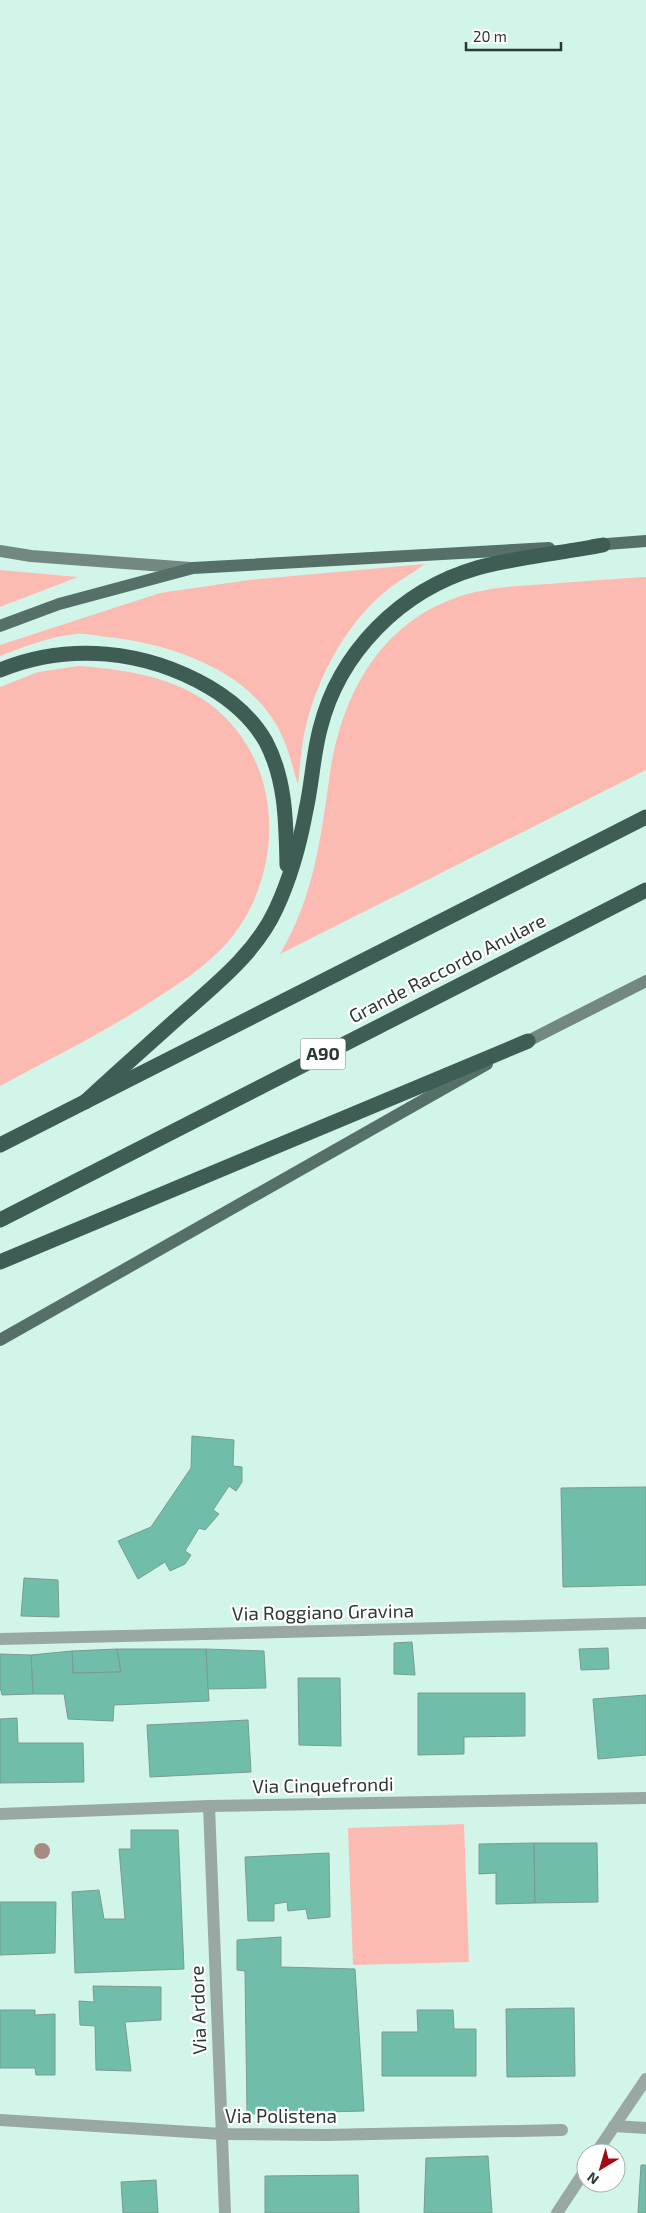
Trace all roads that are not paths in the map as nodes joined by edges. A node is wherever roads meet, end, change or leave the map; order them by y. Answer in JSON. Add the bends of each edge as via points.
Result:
{"nodes":[{"id":1,"x":646,"y":541,"type":"edge"},
{"id":2,"x":603,"y":545,"type":"junction"},
{"id":3,"x":0,"y":551,"type":"edge"},
{"id":4,"x":193,"y":568,"type":"junction"},
{"id":5,"x":0,"y":626,"type":"edge"},
{"id":6,"x":0,"y":670,"type":"edge"},
{"id":7,"x":646,"y":817,"type":"edge"},
{"id":8,"x":287,"y":878,"type":"junction"},
{"id":9,"x":646,"y":890,"type":"edge"},
{"id":10,"x":646,"y":981,"type":"edge"},
{"id":11,"x":528,"y":1041,"type":"junction"},
{"id":12,"x":85,"y":1102,"type":"junction"},
{"id":13,"x":0,"y":1145,"type":"edge"},
{"id":14,"x":0,"y":1220,"type":"edge"},
{"id":15,"x":0,"y":1262,"type":"edge"},
{"id":16,"x":0,"y":1340,"type":"edge"},
{"id":17,"x":646,"y":1623,"type":"edge"},
{"id":18,"x":0,"y":1639,"type":"edge"},
{"id":19,"x":646,"y":1798,"type":"edge"},
{"id":20,"x":208,"y":1806,"type":"junction"},
{"id":21,"x":0,"y":1814,"type":"edge"},
{"id":22,"x":646,"y":2079,"type":"edge"},
{"id":23,"x":0,"y":2120,"type":"edge"},
{"id":24,"x":614,"y":2126,"type":"junction"},
{"id":25,"x":646,"y":2128,"type":"edge"},
{"id":26,"x":562,"y":2130,"type":"dead end"},
{"id":27,"x":222,"y":2134,"type":"junction"},
{"id":28,"x":603,"y":2143,"type":"edge"},
{"id":29,"x":576,"y":2184,"type":"edge"},
{"id":30,"x":225,"y":2213,"type":"edge"},
{"id":31,"x":557,"y":2213,"type":"edge"}],
"edges":[{"from":1,"to":2,"type":"main road"},
{"from":2,"to":4,"type":"main road"},
{"from":2,"to":8,"type":"highway","via":[[478,568],[452,577],[409,600],[371,634],[343,672],[320,728],[301,833]]},
{"from":3,"to":4,"type":"main road"},
{"from":4,"to":5,"type":"main road","via":[[59,604]]},
{"from":6,"to":8,"type":"highway","via":[[48,656],[128,656],[173,669],[216,692],[253,724],[266,742],[286,814]]},
{"from":7,"to":12,"type":"highway"},
{"from":8,"to":12,"type":"highway","via":[[276,909],[244,956]]},
{"from":9,"to":14,"type":"highway","name":"Grande Raccordo Anulare","number":"A90"},
{"from":10,"to":11,"type":"main road"},
{"from":11,"to":15,"type":"highway"},
{"from":11,"to":16,"type":"main road"},
{"from":12,"to":13,"type":"highway"},
{"from":17,"to":18,"type":"street","name":"Via Roggiano Gravina"},
{"from":19,"to":20,"type":"street","name":"Via Cinquefrondi"},
{"from":20,"to":21,"type":"street","name":"Via Cinquefrondi"},
{"from":20,"to":27,"type":"street","name":"Via Ardore"},
{"from":22,"to":24,"type":"street"},
{"from":23,"to":27,"type":"street","name":"Via Polistena"},
{"from":24,"to":25,"type":"street"},
{"from":24,"to":28,"type":"street"},
{"from":26,"to":27,"type":"street","name":"Via Polistena"},
{"from":27,"to":30,"type":"street","name":"Via Ardore"},
{"from":29,"to":31,"type":"street"}]}
